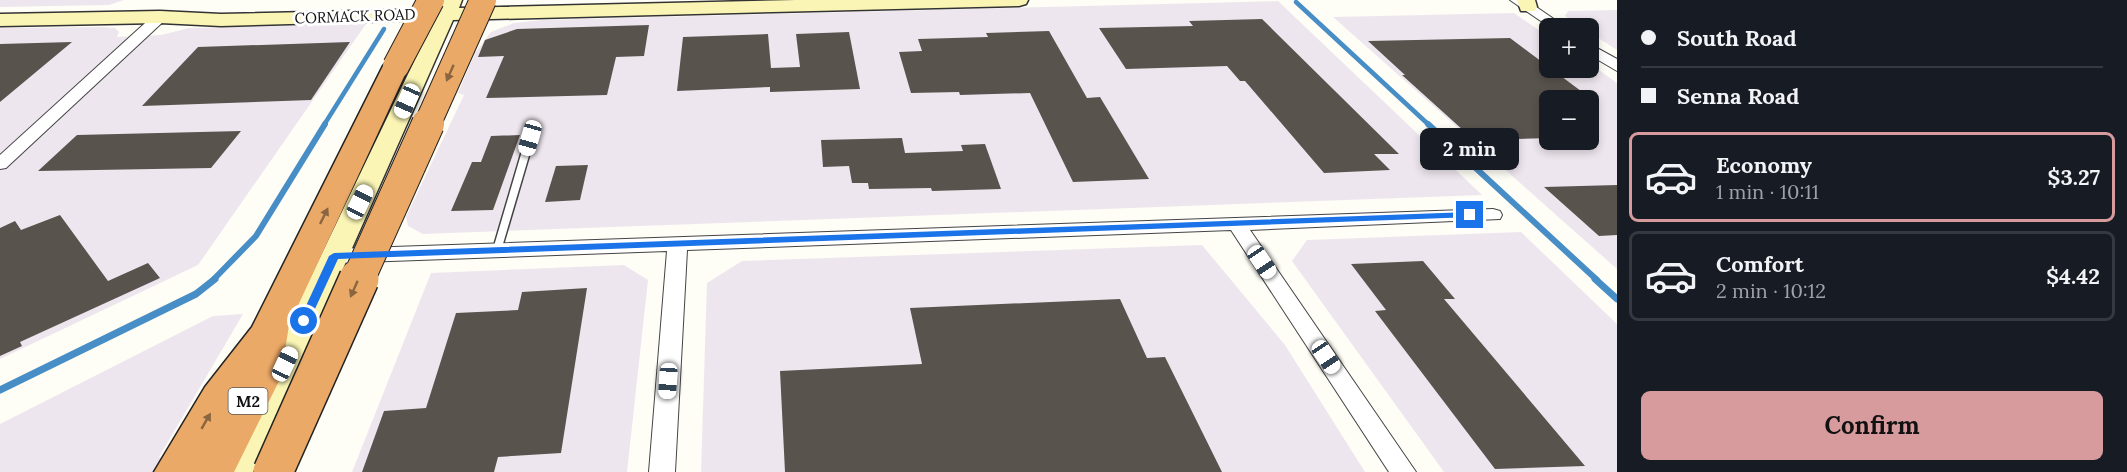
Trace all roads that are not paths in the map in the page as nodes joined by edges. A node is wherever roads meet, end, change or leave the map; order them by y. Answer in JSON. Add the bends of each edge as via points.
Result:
{"nodes":[{"id":1,"x":397,"y":0,"type":"edge"},
{"id":2,"x":1018,"y":0,"type":"edge"},
{"id":3,"x":1524,"y":2,"type":"edge"},
{"id":4,"x":453,"y":3,"type":"edge"},
{"id":5,"x":656,"y":4,"type":"edge"},
{"id":6,"x":359,"y":5,"type":"junction"},
{"id":7,"x":556,"y":5,"type":"edge"},
{"id":8,"x":160,"y":16,"type":"junction"},
{"id":9,"x":1546,"y":18,"type":"edge"},
{"id":10,"x":0,"y":20,"type":"edge"},
{"id":11,"x":435,"y":38,"type":"junction"},
{"id":12,"x":1599,"y":54,"type":"edge"},
{"id":13,"x":1617,"y":66,"type":"edge"},
{"id":14,"x":530,"y":138,"type":"dead end"},
{"id":15,"x":0,"y":164,"type":"edge"},
{"id":16,"x":1493,"y":214,"type":"dead end"},
{"id":17,"x":1236,"y":223,"type":"junction"},
{"id":18,"x":677,"y":244,"type":"junction"},
{"id":19,"x":497,"y":250,"type":"junction"},
{"id":20,"x":334,"y":256,"type":"junction"},
{"id":21,"x":271,"y":325,"type":"junction"},
{"id":22,"x":176,"y":472,"type":"edge"},
{"id":23,"x":212,"y":472,"type":"edge"},
{"id":24,"x":235,"y":472,"type":"edge"},
{"id":25,"x":273,"y":472,"type":"edge"},
{"id":26,"x":662,"y":472,"type":"edge"},
{"id":27,"x":1404,"y":472,"type":"edge"}],
"edges":[{"from":1,"to":6,"type":"street"},
{"from":2,"to":5,"type":"street","name":"CORMACK ROAD"},
{"from":3,"to":9,"type":"street"},
{"from":4,"to":6,"type":"street","name":"CORMACK ROAD"},
{"from":4,"to":7,"type":"street","name":"CORMACK ROAD"},
{"from":4,"to":8,"type":"street","name":"CORMACK ROAD","via":[[221,20]]},
{"from":4,"to":11,"type":"street"},
{"from":21,"to":4,"type":"highway","number":"M2","one_way":true,"bridge":true,"via":[[396,66]]},
{"from":4,"to":25,"type":"highway","one_way":true,"bridge":true},
{"from":5,"to":7,"type":"street","name":"CORMACK ROAD"},
{"from":6,"to":8,"type":"street","name":"CORMACK ROAD","via":[[228,9]]},
{"from":7,"to":11,"type":"street"},
{"from":8,"to":10,"type":"street","name":"CORMACK ROAD"},
{"from":8,"to":15,"type":"street"},
{"from":11,"to":20,"type":"street"},
{"from":12,"to":13,"type":"street"},
{"from":14,"to":19,"type":"lane"},
{"from":16,"to":17,"type":"street"},
{"from":17,"to":18,"type":"street"},
{"from":17,"to":27,"type":"street"},
{"from":18,"to":19,"type":"street"},
{"from":18,"to":26,"type":"street"},
{"from":19,"to":20,"type":"street"},
{"from":20,"to":24,"type":"street"},
{"from":22,"to":21,"type":"highway","one_way":true,"via":[[219,398]]},
{"from":21,"to":23,"type":"highway","number":"M2","via":[[261,377]]}]}
